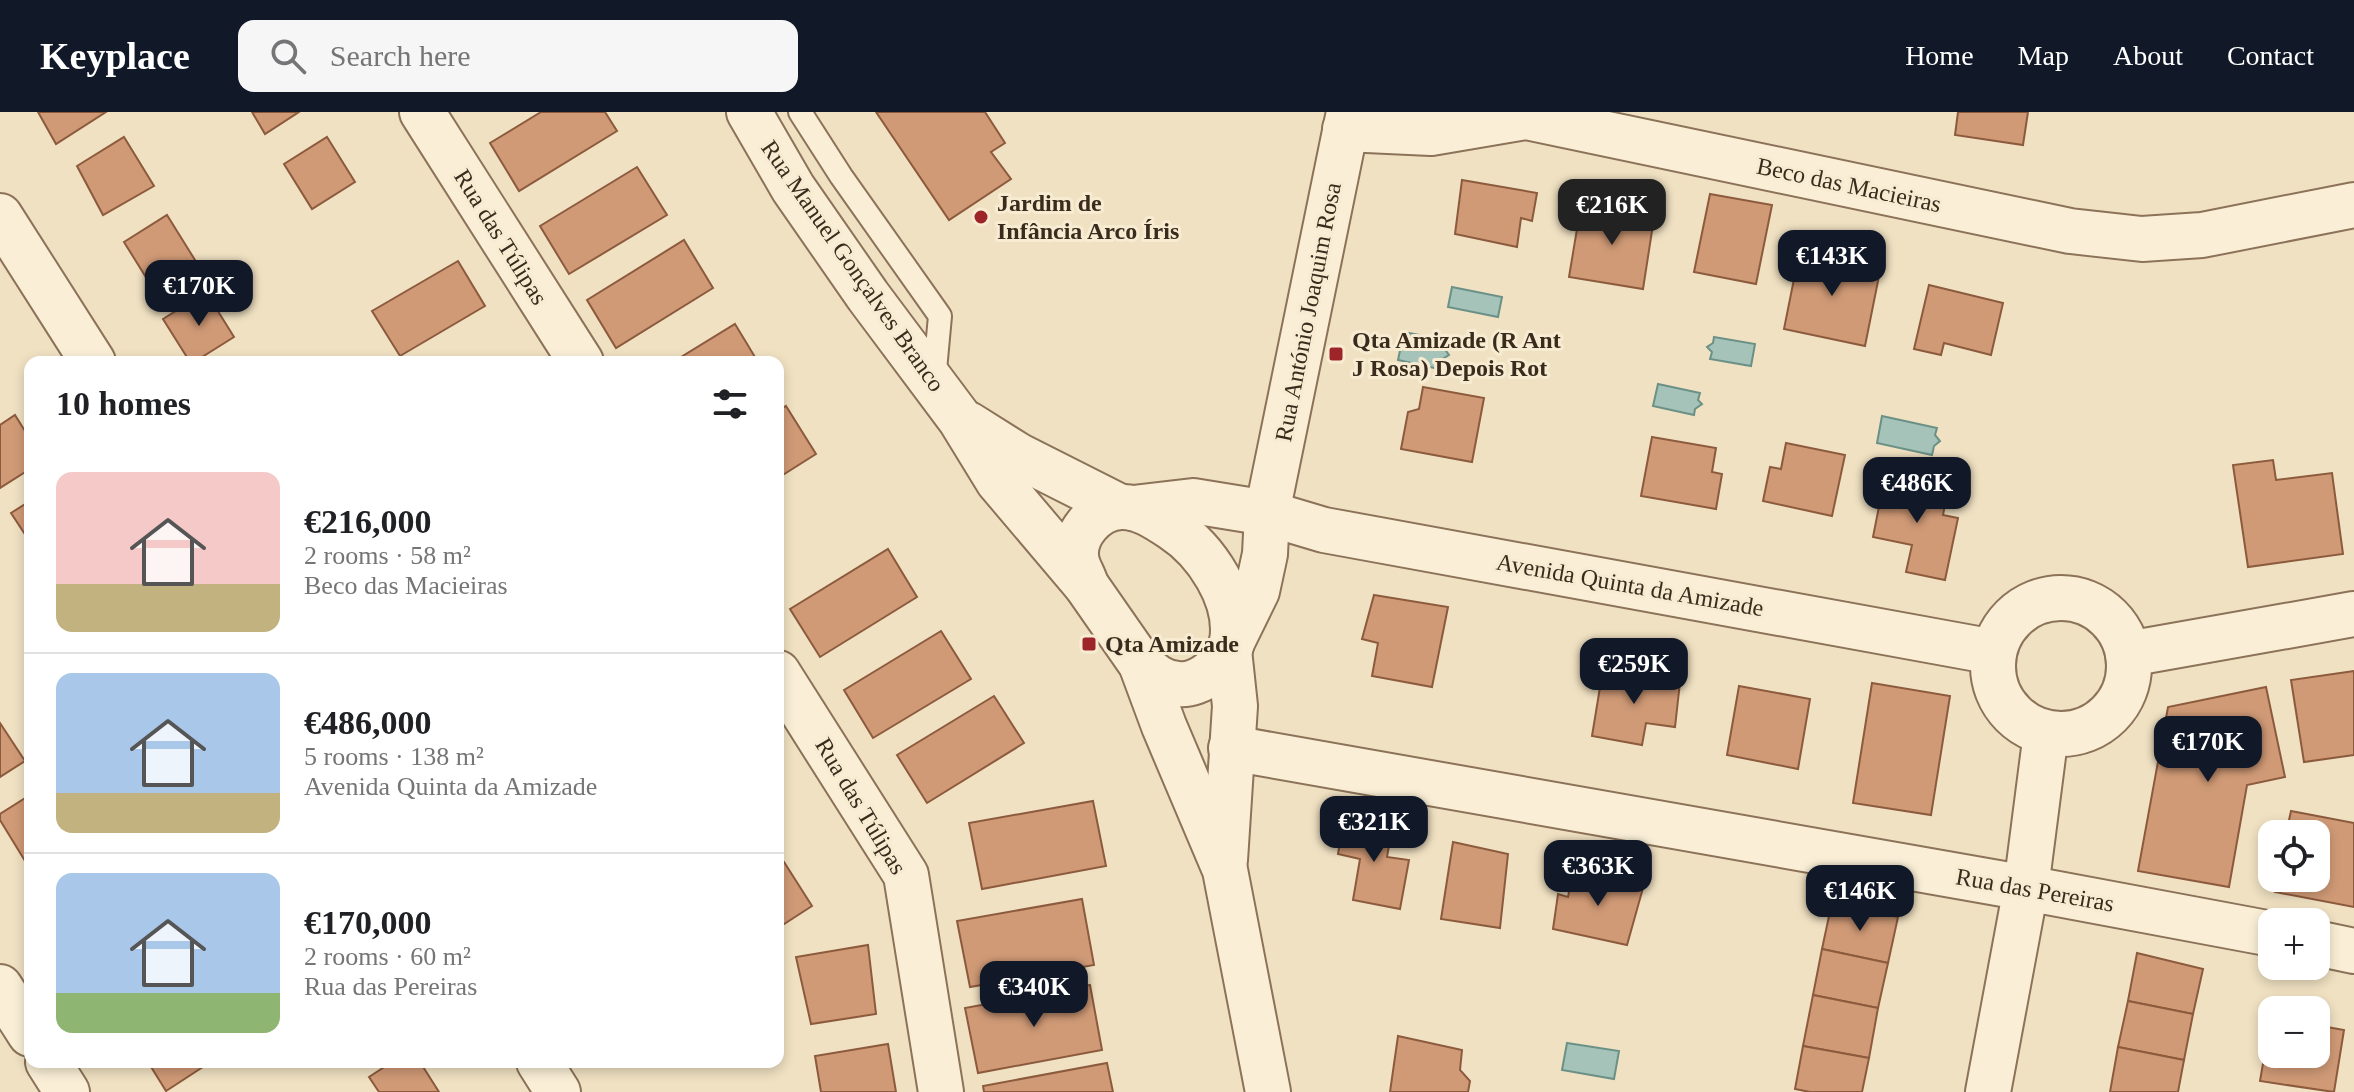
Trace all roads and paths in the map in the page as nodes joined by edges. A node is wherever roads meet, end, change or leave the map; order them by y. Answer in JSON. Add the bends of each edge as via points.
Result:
{"nodes":[{"id":1,"x":422,"y":112,"type":"edge"},
{"id":2,"x":749,"y":112,"type":"edge"},
{"id":3,"x":800,"y":112,"type":"edge"},
{"id":4,"x":1347,"y":120,"type":"edge"},
{"id":5,"x":2354,"y":205,"type":"edge"},
{"id":6,"x":0,"y":216,"type":"edge"},
{"id":7,"x":18,"y":279,"type":"edge"},
{"id":8,"x":88,"y":356,"type":"edge"},
{"id":9,"x":577,"y":356,"type":"edge"},
{"id":10,"x":947,"y":402,"type":"junction"},
{"id":11,"x":1126,"y":507,"type":"junction"},
{"id":12,"x":1267,"y":513,"type":"junction"},
{"id":13,"x":1086,"y":585,"type":"junction"},
{"id":14,"x":2354,"y":614,"type":"edge"},
{"id":15,"x":1230,"y":646,"type":"junction"},
{"id":16,"x":1994,"y":652,"type":"junction"},
{"id":17,"x":2128,"y":654,"type":"junction"},
{"id":18,"x":1141,"y":664,"type":"junction"},
{"id":19,"x":784,"y":682,"type":"edge"},
{"id":20,"x":2046,"y":733,"type":"junction"},
{"id":21,"x":1231,"y":748,"type":"junction"},
{"id":22,"x":1225,"y":870,"type":"junction"},
{"id":23,"x":2026,"y":888,"type":"junction"},
{"id":24,"x":2258,"y":931,"type":"edge"},
{"id":25,"x":2330,"y":946,"type":"edge"},
{"id":26,"x":2354,"y":951,"type":"edge"},
{"id":27,"x":0,"y":987,"type":"edge"},
{"id":28,"x":24,"y":1025,"type":"edge"},
{"id":29,"x":52,"y":1068,"type":"edge"},
{"id":30,"x":543,"y":1068,"type":"edge"},
{"id":31,"x":67,"y":1092,"type":"edge"},
{"id":32,"x":558,"y":1092,"type":"edge"},
{"id":33,"x":941,"y":1092,"type":"edge"},
{"id":34,"x":1268,"y":1092,"type":"edge"},
{"id":35,"x":1988,"y":1092,"type":"edge"}],
"edges":[{"from":1,"to":9,"type":"street","name":"Rua das Túlipas"},
{"from":2,"to":10,"type":"street","name":"Rua Manuel Gonçalves Branco","via":[[793,188]]},
{"from":3,"to":10,"type":"lane","via":[[940,316]]},
{"from":4,"to":5,"type":"street","name":"Beco das Macieiras","via":[[1431,133],[1526,117],[2070,231],[2142,239],[2202,235]]},
{"from":4,"to":12,"type":"street","name":"Rua António Joaquim Rosa"},
{"from":6,"to":7,"type":"street"},
{"from":7,"to":8,"type":"street"},
{"from":10,"to":11,"type":"street","name":"Rua Manuel Gonçalves Branco","via":[[1019,456]]},
{"from":10,"to":13,"type":"street","name":"Rua Manuel Gonçalves Branco","via":[[998,481]]},
{"from":11,"to":12,"type":"street","via":[[1193,501]]},
{"from":11,"to":13,"type":"street","name":"Rua Manuel Gonçalves Branco","via":[[1103,511],[1086,525],[1077,542]]},
{"from":11,"to":15,"type":"street","name":"Rua Manuel Gonçalves Branco","via":[[1184,536],[1208,563],[1232,615]]},
{"from":12,"to":15,"type":"street","name":"Rua António Joaquim Rosa","via":[[1257,591]]},
{"from":12,"to":16,"type":"street","name":"Avenida Quinta da Amizade","via":[[1340,533]]},
{"from":13,"to":18,"type":"street","name":"Rua Manuel Gonçalves Branco"},
{"from":14,"to":17,"type":"street"},
{"from":15,"to":18,"type":"street","name":"Rua Manuel Gonçalves Branco","via":[[1203,679],[1180,685],[1159,679]]},
{"from":15,"to":21,"type":"street","name":"Rua Manuel Gonçalves Branco","via":[[1235,706]]},
{"from":16,"to":17,"type":"street","via":[[2004,627],[2023,609],[2048,599],[2072,599],[2100,610],[2118,629]]},
{"from":16,"to":20,"type":"street","via":[[1993,679],[2003,704],[2022,723]]},
{"from":17,"to":20,"type":"street","via":[[2128,681],[2108,715],[2073,734]]},
{"from":18,"to":22,"type":"street","name":"Rua Manuel Gonçalves Branco"},
{"from":19,"to":33,"type":"street","name":"Rua das Túlipas","via":[[906,875]]},
{"from":20,"to":23,"type":"street"},
{"from":21,"to":22,"type":"street","name":"Rua Manuel Gonçalves Branco"},
{"from":21,"to":23,"type":"street","name":"Rua das Pereiras"},
{"from":22,"to":34,"type":"street","name":"Rua Manuel Gonçalves Branco"},
{"from":23,"to":24,"type":"street","name":"Rua das Pereiras"},
{"from":23,"to":35,"type":"street"},
{"from":25,"to":26,"type":"street"},
{"from":27,"to":28,"type":"street"},
{"from":29,"to":31,"type":"street"},
{"from":30,"to":32,"type":"street"}]}
